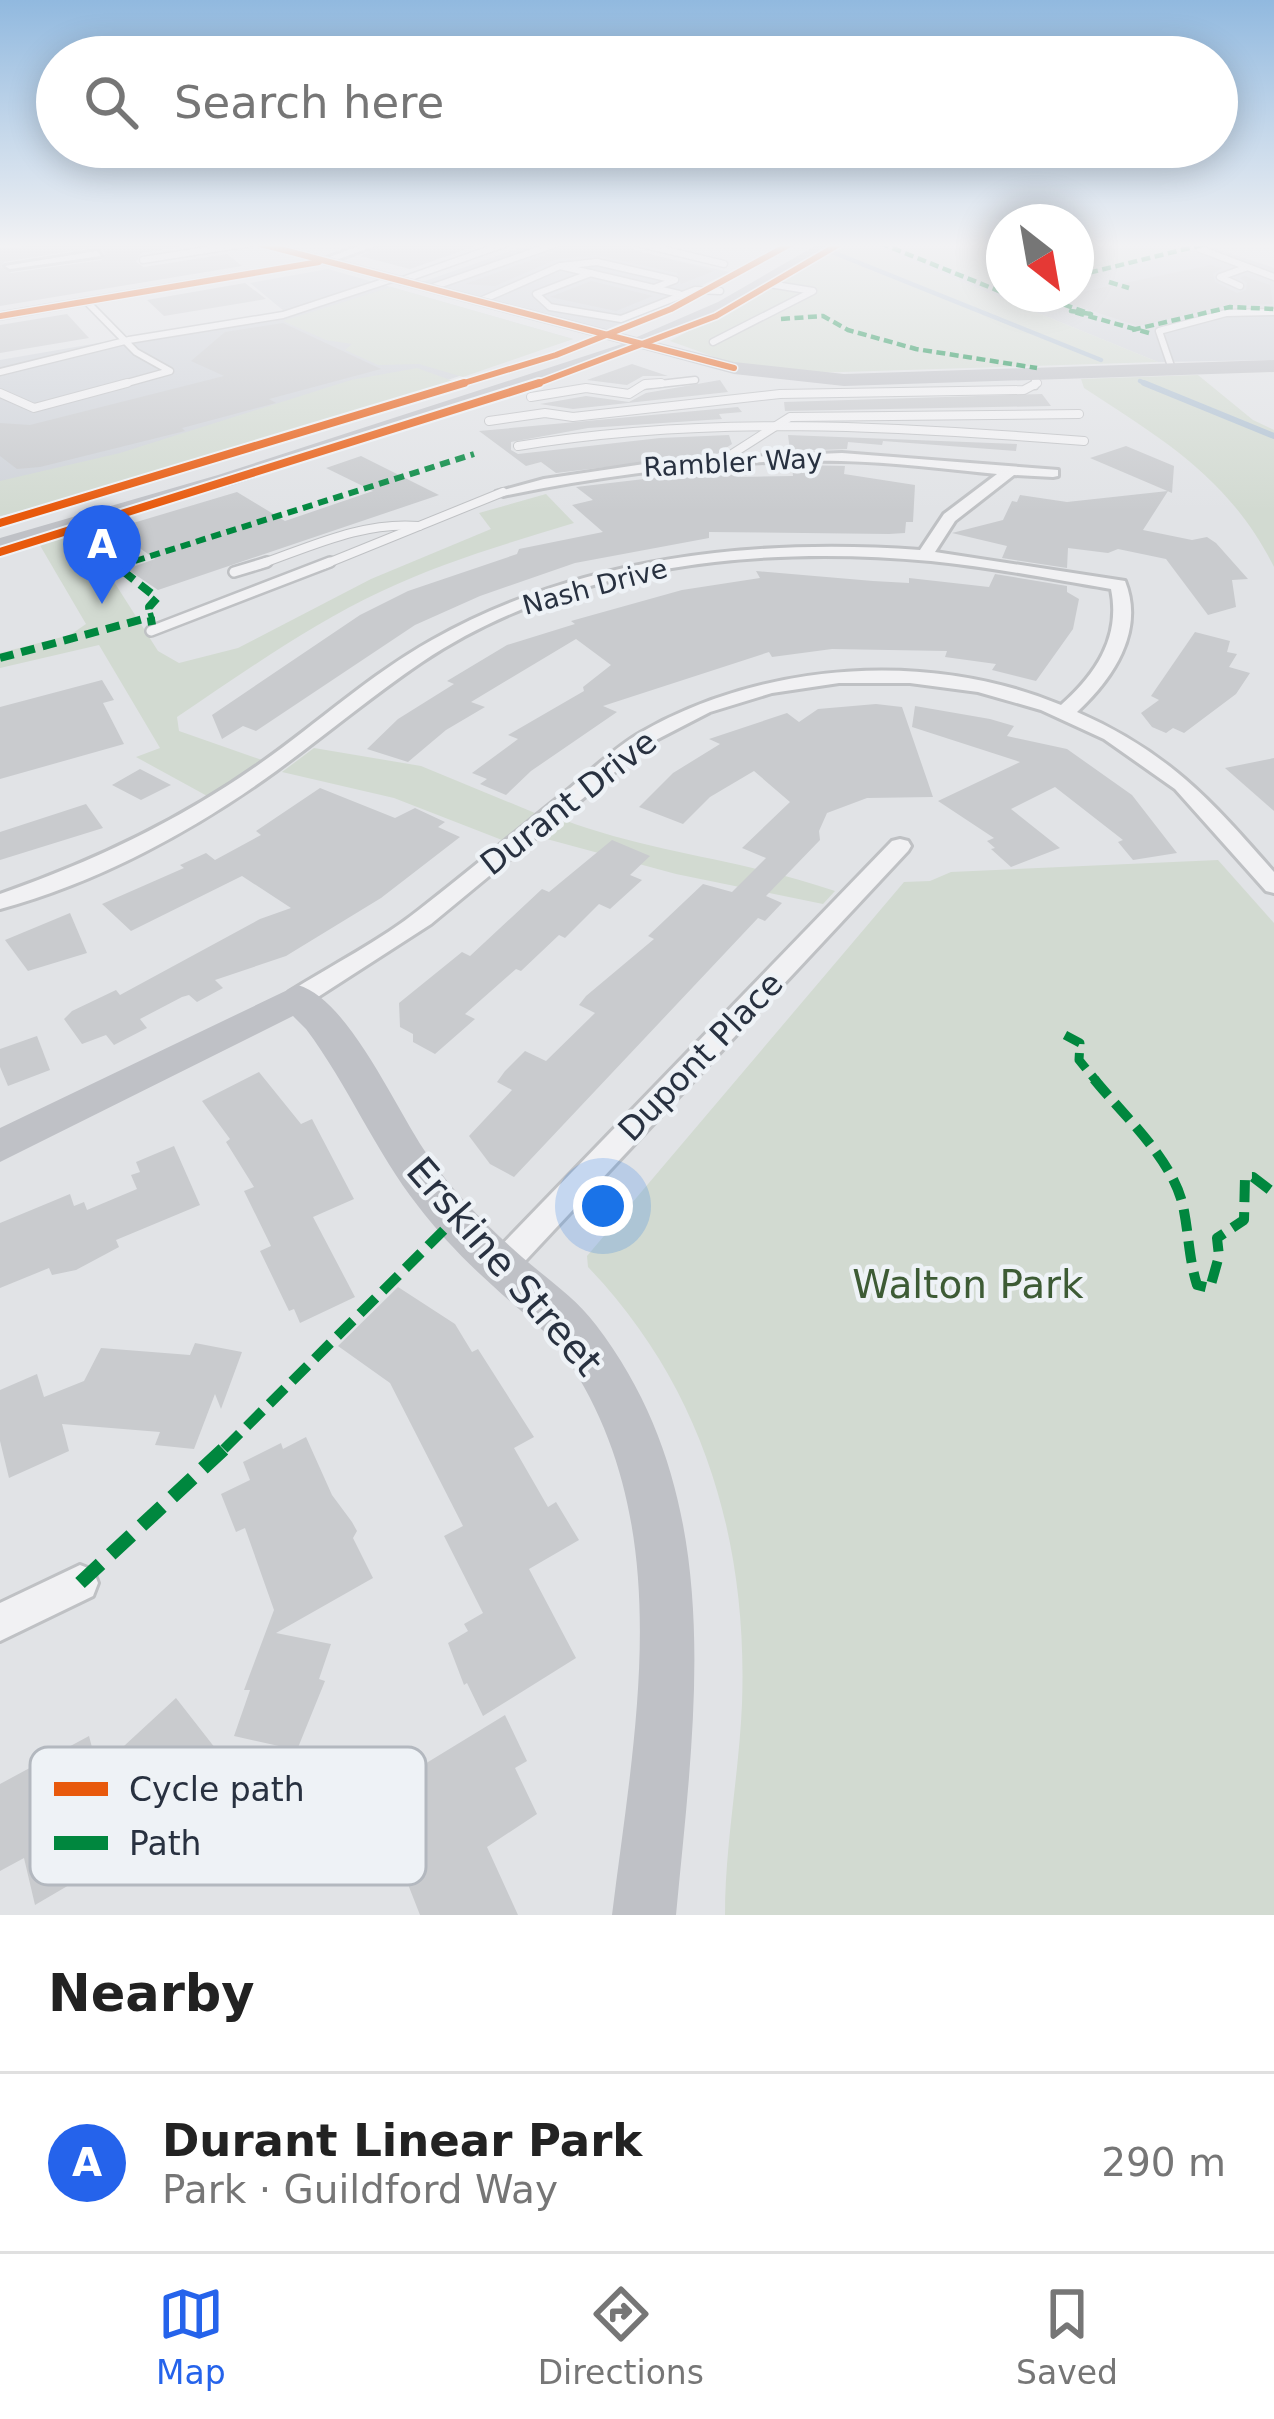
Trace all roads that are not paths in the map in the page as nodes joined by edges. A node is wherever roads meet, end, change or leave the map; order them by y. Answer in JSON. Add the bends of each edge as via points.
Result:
{"nodes":[{"id":1,"x":119,"y":332,"type":"edge"},
{"id":2,"x":192,"y":332,"type":"edge"},
{"id":3,"x":596,"y":332,"type":"edge"},
{"id":4,"x":645,"y":332,"type":"edge"},
{"id":5,"x":649,"y":332,"type":"edge"},
{"id":6,"x":732,"y":332,"type":"edge"},
{"id":7,"x":1159,"y":332,"type":"edge"},
{"id":8,"x":629,"y":341,"type":"junction"},
{"id":9,"x":713,"y":342,"type":"dead end"},
{"id":10,"x":131,"y":344,"type":"junction"},
{"id":11,"x":1274,"y":366,"type":"edge"},
{"id":12,"x":1172,"y":369,"type":"junction"},
{"id":13,"x":0,"y":372,"type":"edge"},
{"id":14,"x":1035,"y":374,"type":"junction"},
{"id":15,"x":695,"y":380,"type":"dead end"},
{"id":16,"x":0,"y":393,"type":"edge"},
{"id":17,"x":629,"y":394,"type":"junction"},
{"id":18,"x":531,"y":397,"type":"dead end"},
{"id":19,"x":639,"y":407,"type":"junction"},
{"id":20,"x":1079,"y":414,"type":"dead end"},
{"id":21,"x":573,"y":417,"type":"junction"},
{"id":22,"x":489,"y":421,"type":"dead end"},
{"id":23,"x":775,"y":426,"type":"junction"},
{"id":24,"x":577,"y":434,"type":"junction"},
{"id":25,"x":1084,"y":441,"type":"dead end"},
{"id":26,"x":518,"y":446,"type":"dead end"},
{"id":27,"x":727,"y":457,"type":"junction"},
{"id":28,"x":1010,"y":471,"type":"junction"},
{"id":29,"x":1053,"y":473,"type":"dead end"},
{"id":30,"x":503,"y":492,"type":"joint"},
{"id":31,"x":421,"y":526,"type":"junction"},
{"id":32,"x":0,"y":530,"type":"edge"},
{"id":33,"x":0,"y":546,"type":"edge"},
{"id":34,"x":926,"y":555,"type":"junction"},
{"id":35,"x":234,"y":572,"type":"dead end"},
{"id":36,"x":151,"y":631,"type":"dead end"},
{"id":37,"x":1065,"y":712,"type":"junction"},
{"id":38,"x":900,"y":846,"type":"dead end"},
{"id":39,"x":1274,"y":886,"type":"edge"},
{"id":40,"x":0,"y":902,"type":"edge"},
{"id":41,"x":298,"y":998,"type":"junction"},
{"id":42,"x":0,"y":1146,"type":"edge"},
{"id":43,"x":501,"y":1267,"type":"junction"},
{"id":44,"x":80,"y":1583,"type":"dead end"},
{"id":45,"x":0,"y":1623,"type":"edge"},
{"id":46,"x":644,"y":1915,"type":"edge"}],
"edges":[{"from":1,"to":10,"type":"lane"},
{"from":2,"to":10,"type":"lane"},
{"from":3,"to":8,"type":"street"},
{"from":4,"to":8,"type":"street"},
{"from":5,"to":8,"type":"street"},
{"from":6,"to":9,"type":"lane"},
{"from":7,"to":12,"type":"lane"},
{"from":8,"to":14,"type":"street","via":[[809,378]]},
{"from":8,"to":32,"type":"street"},
{"from":8,"to":33,"type":"street","via":[[290,460]]},
{"from":10,"to":13,"type":"lane"},
{"from":10,"to":16,"type":"lane","via":[[170,371],[34,408]]},
{"from":11,"to":12,"type":"street"},
{"from":12,"to":14,"type":"street"},
{"from":14,"to":19,"type":"lane","via":[[1037,386],[1024,390],[781,394]]},
{"from":15,"to":17,"type":"lane","via":[[645,384]]},
{"from":17,"to":18,"type":"lane","via":[[586,388]]},
{"from":17,"to":19,"type":"lane"},
{"from":19,"to":21,"type":"lane"},
{"from":20,"to":23,"type":"lane","via":[[790,417]]},
{"from":21,"to":22,"type":"lane"},
{"from":21,"to":24,"type":"lane"},
{"from":23,"to":24,"type":"lane"},
{"from":23,"to":25,"type":"lane"},
{"from":23,"to":27,"type":"lane"},
{"from":24,"to":26,"type":"lane"},
{"from":27,"to":28,"type":"street","name":"Rambler Way"},
{"from":27,"to":30,"type":"street","name":"Rambler Way"},
{"from":28,"to":29,"type":"street","name":"Rambler Way"},
{"from":28,"to":34,"type":"street","via":[[937,531]]},
{"from":30,"to":31,"type":"lane","name":"Rambler Way"},
{"from":31,"to":35,"type":"lane","name":"Rambler Way","via":[[366,530]]},
{"from":31,"to":36,"type":"lane","name":"Rambler Way"},
{"from":34,"to":37,"type":"street","name":"Nash Drive","via":[[1119,585],[1127,611],[1117,644],[1102,674]]},
{"from":34,"to":40,"type":"street","name":"Nash Drive","via":[[704,560],[511,609],[435,646],[208,807],[94,866]]},
{"from":37,"to":39,"type":"street","name":"Durant Drive","via":[[1168,772]]},
{"from":37,"to":41,"type":"street","name":"Durant Drive","via":[[903,677],[772,684],[707,703],[643,739],[423,919]]},
{"from":38,"to":43,"type":"street","name":"Dupont Place"},
{"from":41,"to":42,"type":"street","name":"Durant Drive"},
{"from":41,"to":43,"type":"street","name":"Erskine Street","via":[[364,1078],[430,1191]]},
{"from":43,"to":46,"type":"street","name":"Erskine Street","via":[[580,1341],[614,1395],[656,1505],[670,1705]]},
{"from":44,"to":45,"type":"street"}]}
